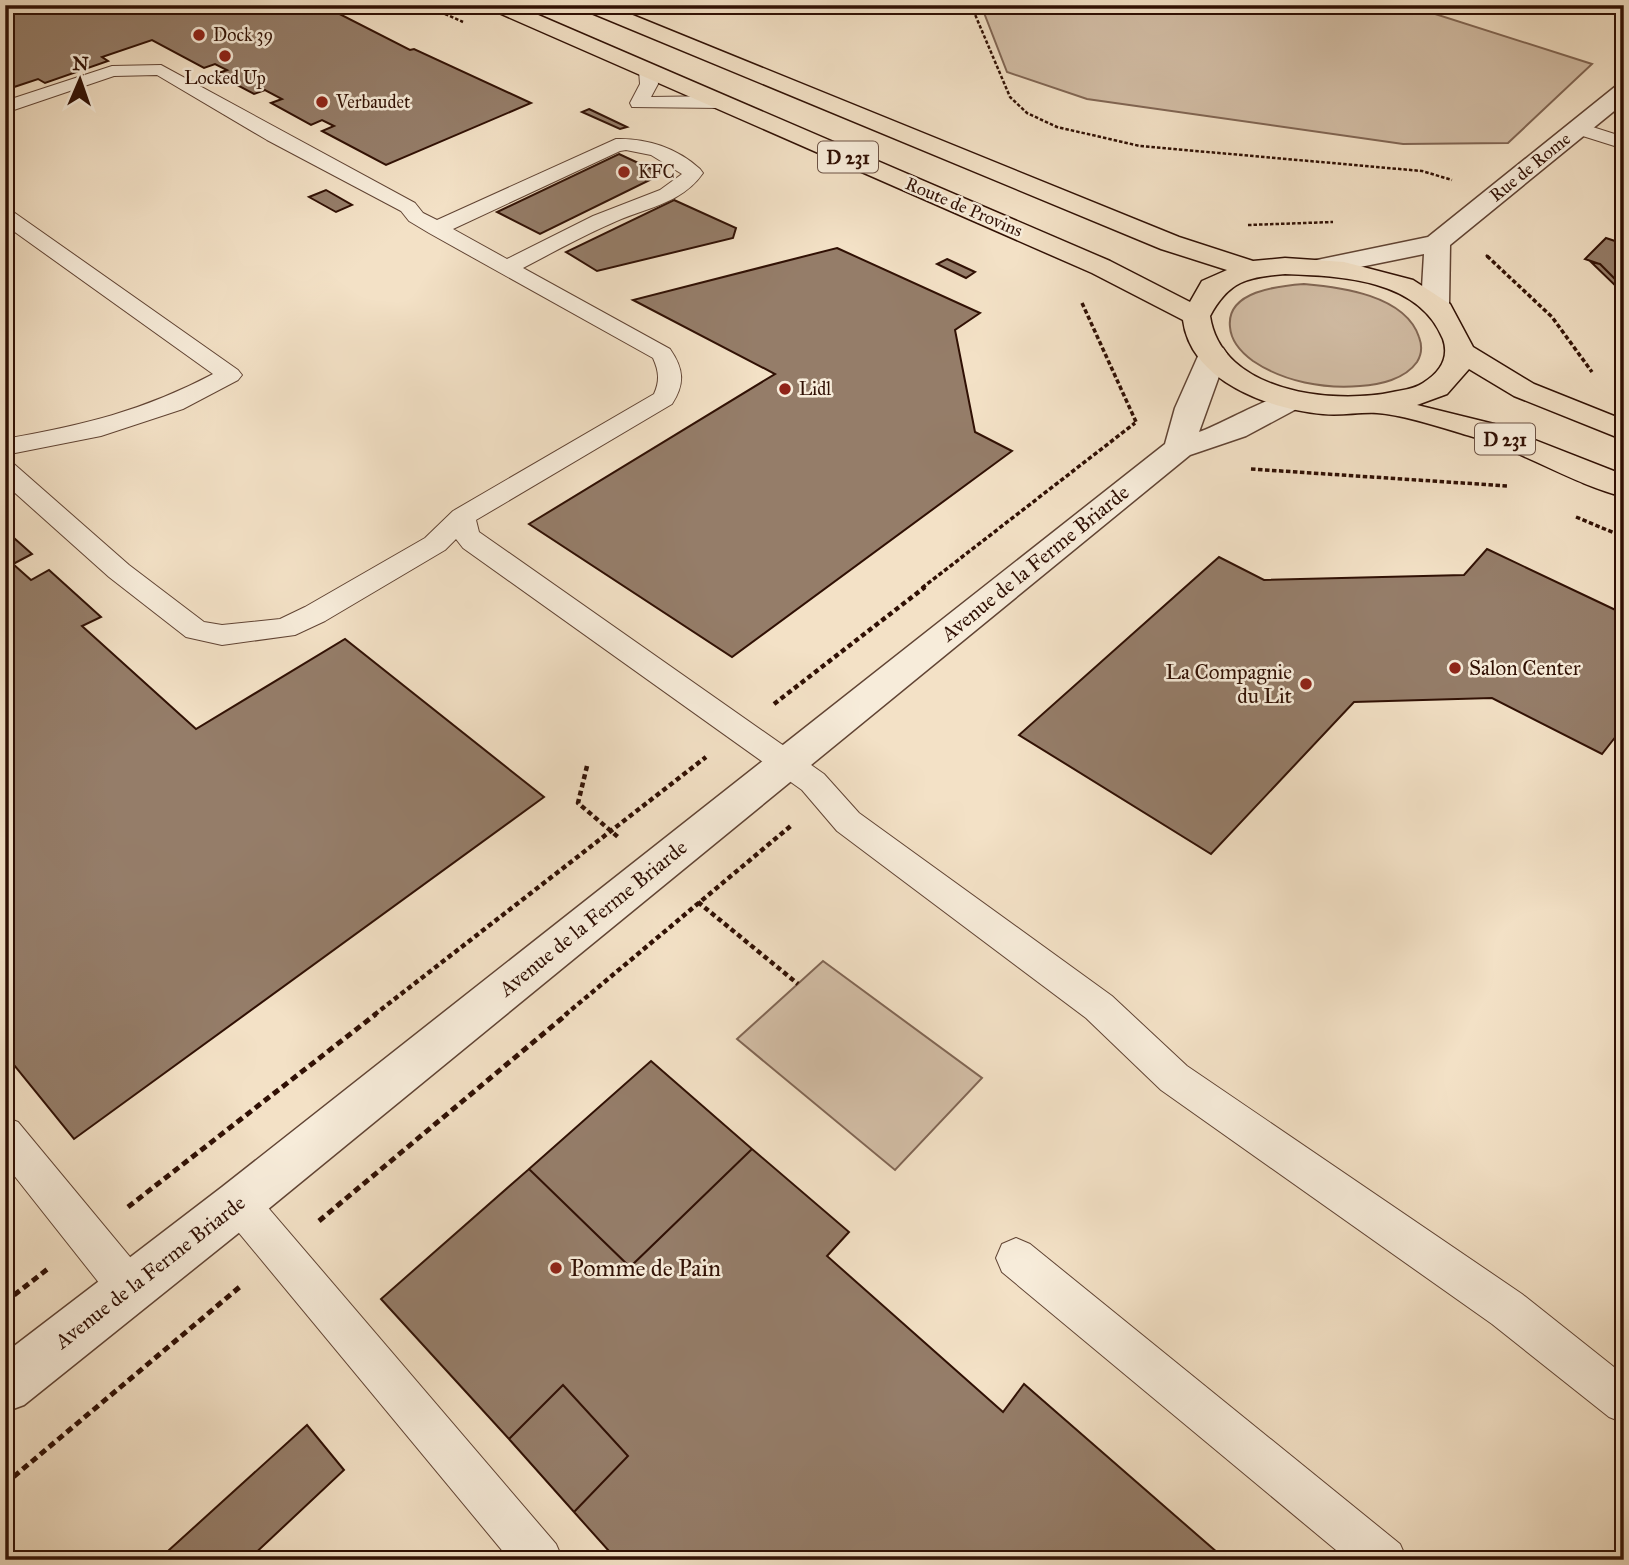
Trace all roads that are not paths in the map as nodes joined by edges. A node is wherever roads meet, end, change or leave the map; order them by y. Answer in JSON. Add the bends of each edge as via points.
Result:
{"nodes":[{"id":1,"x":497,"y":5,"type":"edge"},
{"id":2,"x":589,"y":5,"type":"edge"},
{"id":3,"x":648,"y":70,"type":"junction"},
{"id":4,"x":1624,"y":91,"type":"edge"},
{"id":5,"x":720,"y":102,"type":"junction"},
{"id":6,"x":5,"y":107,"type":"edge"},
{"id":7,"x":1577,"y":128,"type":"junction"},
{"id":8,"x":1624,"y":143,"type":"edge"},
{"id":9,"x":5,"y":215,"type":"edge"},
{"id":10,"x":436,"y":229,"type":"junction"},
{"id":11,"x":1437,"y":243,"type":"junction"},
{"id":12,"x":507,"y":267,"type":"junction"},
{"id":13,"x":1321,"y":267,"type":"junction"},
{"id":14,"x":1251,"y":269,"type":"junction"},
{"id":15,"x":1435,"y":305,"type":"junction"},
{"id":16,"x":1196,"y":316,"type":"junction"},
{"id":17,"x":1462,"y":352,"type":"junction"},
{"id":18,"x":1213,"y":354,"type":"junction"},
{"id":19,"x":1292,"y":400,"type":"junction"},
{"id":20,"x":1382,"y":405,"type":"junction"},
{"id":21,"x":1624,"y":431,"type":"edge"},
{"id":22,"x":5,"y":447,"type":"edge"},
{"id":23,"x":1179,"y":448,"type":"junction"},
{"id":24,"x":5,"y":470,"type":"edge"},
{"id":25,"x":1624,"y":487,"type":"edge"},
{"id":26,"x":462,"y":517,"type":"junction"},
{"id":27,"x":787,"y":762,"type":"junction"},
{"id":28,"x":5,"y":1134,"type":"edge"},
{"id":29,"x":239,"y":1203,"type":"junction"},
{"id":30,"x":1016,"y":1258,"type":"dead end"},
{"id":31,"x":130,"y":1289,"type":"junction"},
{"id":32,"x":5,"y":1386,"type":"edge"},
{"id":33,"x":1624,"y":1402,"type":"edge"},
{"id":34,"x":540,"y":1560,"type":"edge"},
{"id":35,"x":1384,"y":1560,"type":"edge"}],
"edges":[{"from":1,"to":3,"type":"main road","name":"Route de Provins","number":"D 231"},
{"from":2,"to":14,"type":"main road","number":"D 231","via":[[1170,243]]},
{"from":3,"to":5,"type":"main road","name":"Route de Provins","number":"D 231"},
{"from":3,"to":5,"type":"lane","via":[[649,84],[639,103]]},
{"from":4,"to":7,"type":"street","name":"Rue de Rome"},
{"from":5,"to":16,"type":"main road","name":"Route de Provins","number":"D 231","via":[[1101,267]]},
{"from":6,"to":10,"type":"lane","via":[[112,71],[161,70],[408,206]]},
{"from":7,"to":8,"type":"lane"},
{"from":7,"to":11,"type":"street","name":"Rue de Rome"},
{"from":9,"to":22,"type":"lane","via":[[230,375],[174,404],[92,431]]},
{"from":10,"to":12,"type":"lane"},
{"from":10,"to":12,"type":"lane","via":[[616,145],[643,145],[693,173],[685,185],[650,203],[616,213]]},
{"from":11,"to":13,"type":"street"},
{"from":11,"to":15,"type":"street"},
{"from":12,"to":26,"type":"lane","via":[[662,354],[671,368],[670,385],[663,399],[652,406]]},
{"from":13,"to":14,"type":"main road"},
{"from":13,"to":15,"type":"main road","via":[[1357,271],[1405,288]]},
{"from":14,"to":16,"type":"main road","via":[[1212,287]]},
{"from":15,"to":17,"type":"main road","via":[[1448,320]]},
{"from":16,"to":18,"type":"main road","via":[[1201,340]]},
{"from":17,"to":20,"type":"main road","via":[[1457,369],[1429,392]]},
{"from":17,"to":21,"type":"main road","number":"D 231","via":[[1524,390]]},
{"from":18,"to":19,"type":"main road","via":[[1254,386]]},
{"from":18,"to":23,"type":"street"},
{"from":19,"to":20,"type":"main road"},
{"from":19,"to":23,"type":"street","name":"Avenue de la Ferme Briarde","via":[[1235,430]]},
{"from":20,"to":25,"type":"main road","number":"D 231","via":[[1483,430]]},
{"from":23,"to":27,"type":"street","name":"Avenue de la Ferme Briarde"},
{"from":24,"to":26,"type":"lane","via":[[119,571],[196,630],[222,635],[285,628],[315,614],[435,544]]},
{"from":26,"to":27,"type":"lane","via":[[473,542]]},
{"from":27,"to":29,"type":"street","name":"Avenue de la Ferme Briarde"},
{"from":27,"to":33,"type":"lane","via":[[813,782],[848,822],[1099,1007],[1174,1078],[1507,1309]]},
{"from":28,"to":31,"type":"lane"},
{"from":29,"to":31,"type":"street","name":"Avenue de la Ferme Briarde"},
{"from":29,"to":34,"type":"lane"},
{"from":30,"to":35,"type":"lane"},
{"from":31,"to":32,"type":"street","name":"Avenue de la Ferme Briarde"}]}
